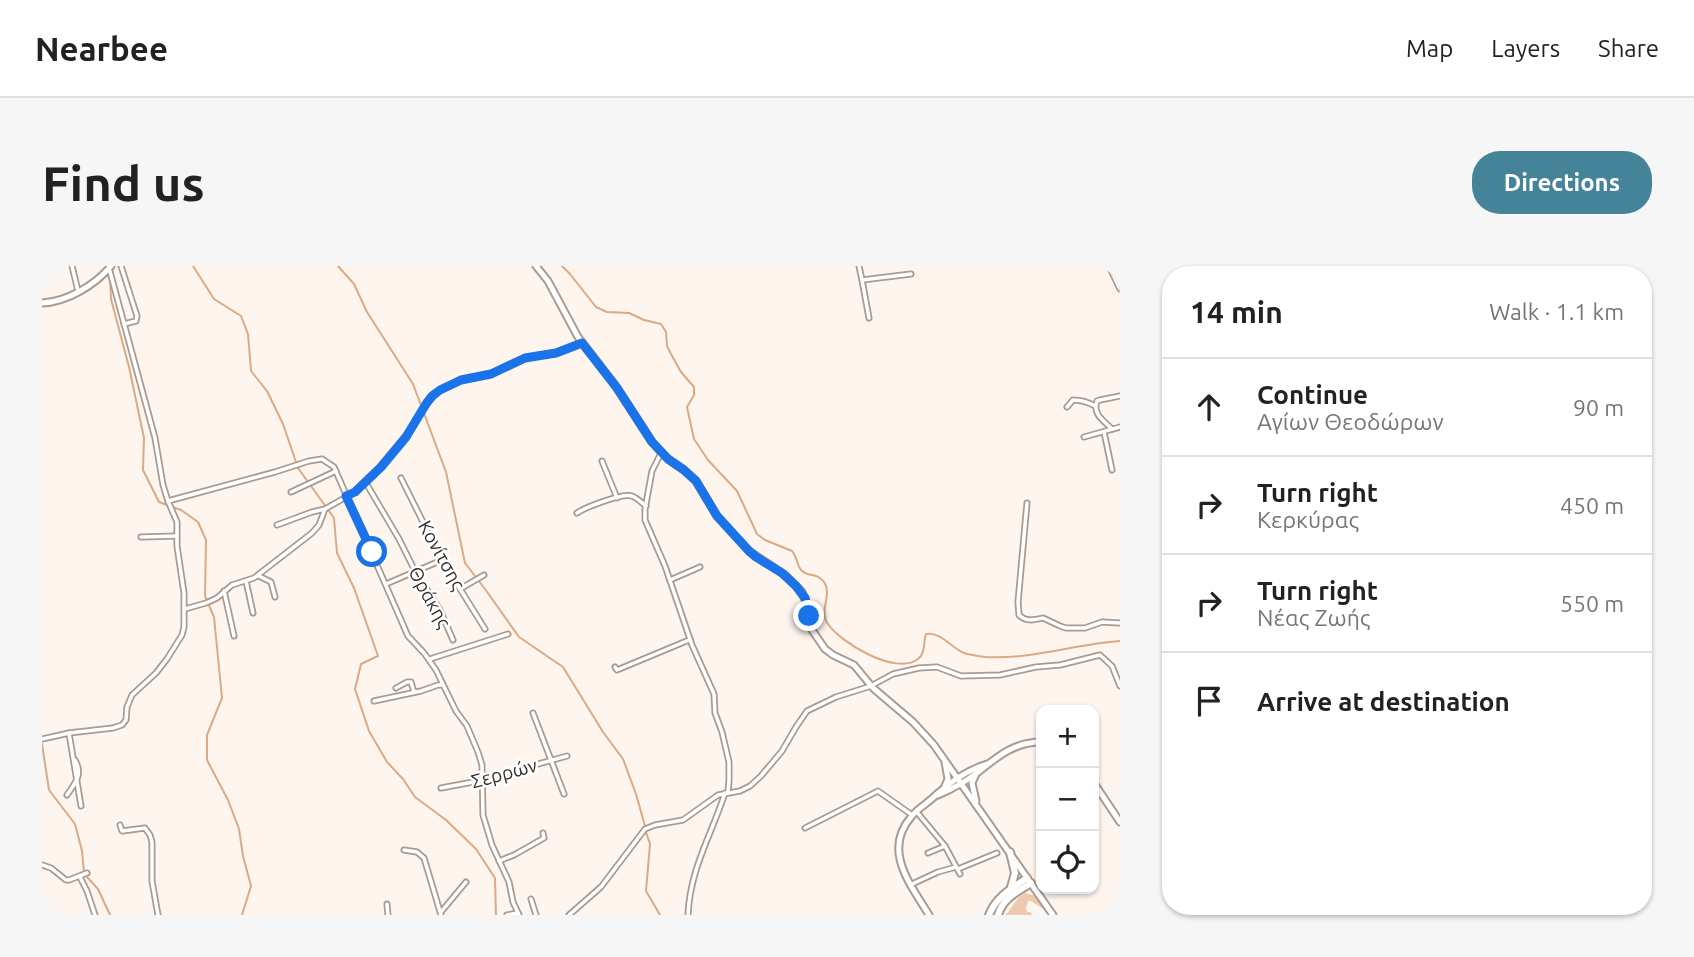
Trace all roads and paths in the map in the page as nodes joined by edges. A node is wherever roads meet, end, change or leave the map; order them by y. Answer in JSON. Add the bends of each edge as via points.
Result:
{"nodes":[{"id":1,"x":72,"y":266,"type":"edge"},
{"id":2,"x":121,"y":266,"type":"edge"},
{"id":3,"x":536,"y":266,"type":"edge"},
{"id":4,"x":859,"y":266,"type":"edge"},
{"id":5,"x":1110,"y":266,"type":"edge"},
{"id":6,"x":110,"y":267,"type":"edge"},
{"id":7,"x":911,"y":274,"type":"dead end"},
{"id":8,"x":862,"y":280,"type":"junction"},
{"id":9,"x":1120,"y":289,"type":"edge"},
{"id":10,"x":78,"y":291,"type":"junction"},
{"id":11,"x":42,"y":303,"type":"edge"},
{"id":12,"x":869,"y":318,"type":"dead end"},
{"id":13,"x":124,"y":324,"type":"junction"},
{"id":14,"x":582,"y":343,"type":"junction"},
{"id":15,"x":1120,"y":396,"type":"edge"},
{"id":16,"x":1095,"y":406,"type":"junction"},
{"id":17,"x":1067,"y":407,"type":"dead end"},
{"id":18,"x":1120,"y":427,"type":"edge"},
{"id":19,"x":1112,"y":429,"type":"junction"},
{"id":20,"x":1104,"y":432,"type":"junction"},
{"id":21,"x":1084,"y":437,"type":"dead end"},
{"id":22,"x":661,"y":453,"type":"junction"},
{"id":23,"x":602,"y":461,"type":"dead end"},
{"id":24,"x":1112,"y":470,"type":"dead end"},
{"id":25,"x":336,"y":471,"type":"junction"},
{"id":26,"x":401,"y":478,"type":"dead end"},
{"id":27,"x":366,"y":482,"type":"junction"},
{"id":28,"x":291,"y":492,"type":"dead end"},
{"id":29,"x":346,"y":496,"type":"junction"},
{"id":30,"x":617,"y":498,"type":"junction"},
{"id":31,"x":167,"y":501,"type":"junction"},
{"id":32,"x":1027,"y":503,"type":"dead end"},
{"id":33,"x":646,"y":506,"type":"junction"},
{"id":34,"x":325,"y":509,"type":"junction"},
{"id":35,"x":578,"y":513,"type":"dead end"},
{"id":36,"x":277,"y":525,"type":"dead end"},
{"id":37,"x":177,"y":536,"type":"junction"},
{"id":38,"x":141,"y":537,"type":"dead end"},
{"id":39,"x":442,"y":560,"type":"junction"},
{"id":40,"x":700,"y":566,"type":"dead end"},
{"id":41,"x":415,"y":571,"type":"junction"},
{"id":42,"x":258,"y":575,"type":"junction"},
{"id":43,"x":484,"y":575,"type":"dead end"},
{"id":44,"x":246,"y":580,"type":"junction"},
{"id":45,"x":669,"y":580,"type":"junction"},
{"id":46,"x":386,"y":584,"type":"junction"},
{"id":47,"x":460,"y":589,"type":"junction"},
{"id":48,"x":224,"y":591,"type":"junction"},
{"id":49,"x":275,"y":597,"type":"dead end"},
{"id":50,"x":185,"y":609,"type":"junction"},
{"id":51,"x":253,"y":613,"type":"dead end"},
{"id":52,"x":1120,"y":623,"type":"edge"},
{"id":53,"x":485,"y":629,"type":"dead end"},
{"id":54,"x":508,"y":634,"type":"dead end"},
{"id":55,"x":234,"y":636,"type":"dead end"},
{"id":56,"x":690,"y":639,"type":"junction"},
{"id":57,"x":453,"y":640,"type":"dead end"},
{"id":58,"x":429,"y":660,"type":"junction"},
{"id":59,"x":615,"y":667,"type":"dead end"},
{"id":60,"x":444,"y":685,"type":"junction"},
{"id":61,"x":871,"y":686,"type":"junction"},
{"id":62,"x":1120,"y":686,"type":"edge"},
{"id":63,"x":396,"y":688,"type":"dead end"},
{"id":64,"x":414,"y":692,"type":"junction"},
{"id":65,"x":374,"y":701,"type":"dead end"},
{"id":66,"x":533,"y":713,"type":"dead end"},
{"id":67,"x":69,"y":733,"type":"junction"},
{"id":68,"x":42,"y":739,"type":"edge"},
{"id":69,"x":1036,"y":742,"type":"edge"},
{"id":70,"x":566,"y":756,"type":"dead end"},
{"id":71,"x":944,"y":759,"type":"junction"},
{"id":72,"x":551,"y":760,"type":"junction"},
{"id":73,"x":986,"y":764,"type":"junction"},
{"id":74,"x":978,"y":772,"type":"junction"},
{"id":75,"x":482,"y":779,"type":"junction"},
{"id":76,"x":76,"y":780,"type":"junction"},
{"id":77,"x":960,"y":780,"type":"junction"},
{"id":78,"x":945,"y":787,"type":"junction"},
{"id":79,"x":441,"y":788,"type":"dead end"},
{"id":80,"x":1099,"y":790,"type":"edge"},
{"id":81,"x":726,"y":793,"type":"junction"},
{"id":82,"x":564,"y":794,"type":"dead end"},
{"id":83,"x":67,"y":795,"type":"dead end"},
{"id":84,"x":935,"y":797,"type":"junction"},
{"id":85,"x":977,"y":804,"type":"junction"},
{"id":86,"x":81,"y":806,"type":"dead end"},
{"id":87,"x":914,"y":813,"type":"junction"},
{"id":88,"x":1120,"y":822,"type":"edge"},
{"id":89,"x":120,"y":825,"type":"dead end"},
{"id":90,"x":805,"y":828,"type":"dead end"},
{"id":91,"x":542,"y":833,"type":"dead end"},
{"id":92,"x":945,"y":846,"type":"junction"},
{"id":93,"x":404,"y":850,"type":"dead end"},
{"id":94,"x":1010,"y":852,"type":"junction"},
{"id":95,"x":517,"y":853,"type":"junction"},
{"id":96,"x":928,"y":853,"type":"dead end"},
{"id":97,"x":998,"y":853,"type":"dead end"},
{"id":98,"x":519,"y":859,"type":"dead end"},
{"id":99,"x":499,"y":861,"type":"junction"},
{"id":100,"x":42,"y":865,"type":"edge"},
{"id":101,"x":958,"y":870,"type":"junction"},
{"id":102,"x":87,"y":873,"type":"dead end"},
{"id":103,"x":79,"y":877,"type":"junction"},
{"id":104,"x":1029,"y":881,"type":"junction"},
{"id":105,"x":466,"y":882,"type":"dead end"},
{"id":106,"x":910,"y":885,"type":"junction"},
{"id":107,"x":1007,"y":891,"type":"junction"},
{"id":108,"x":531,"y":899,"type":"dead end"},
{"id":109,"x":387,"y":904,"type":"dead end"},
{"id":110,"x":1120,"y":912,"type":"edge"},
{"id":111,"x":441,"y":914,"type":"edge"},
{"id":112,"x":518,"y":914,"type":"edge"},
{"id":113,"x":95,"y":915,"type":"edge"},
{"id":114,"x":158,"y":915,"type":"edge"},
{"id":115,"x":388,"y":915,"type":"edge"},
{"id":116,"x":508,"y":915,"type":"edge"},
{"id":117,"x":536,"y":915,"type":"edge"},
{"id":118,"x":569,"y":915,"type":"edge"},
{"id":119,"x":688,"y":915,"type":"edge"},
{"id":120,"x":929,"y":915,"type":"edge"},
{"id":121,"x":989,"y":915,"type":"edge"},
{"id":122,"x":998,"y":915,"type":"edge"},
{"id":123,"x":1053,"y":915,"type":"edge"},
{"id":124,"x":1112,"y":915,"type":"edge"}],
"edges":[{"from":1,"to":10,"type":"street"},
{"from":2,"to":13,"type":"street","via":[[137,316]]},
{"from":3,"to":14,"type":"street"},
{"from":4,"to":8,"type":"street"},
{"from":5,"to":9,"type":"street"},
{"from":6,"to":10,"type":"street"},
{"from":6,"to":13,"type":"street"},
{"from":7,"to":8,"type":"street"},
{"from":8,"to":12,"type":"street"},
{"from":10,"to":11,"type":"street"},
{"from":13,"to":31,"type":"street"},
{"from":14,"to":22,"type":"street"},
{"from":14,"to":27,"type":"street","via":[[525,358],[440,390],[389,459]]},
{"from":15,"to":16,"type":"street","via":[[1097,401]]},
{"from":16,"to":17,"type":"street","via":[[1073,400]]},
{"from":16,"to":19,"type":"street"},
{"from":18,"to":19,"type":"street"},
{"from":19,"to":20,"type":"street"},
{"from":20,"to":21,"type":"street"},
{"from":20,"to":24,"type":"street"},
{"from":22,"to":33,"type":"street","via":[[652,471]]},
{"from":22,"to":61,"type":"street","via":[[696,481],[717,516],[749,551],[796,586],[822,646],[854,665]]},
{"from":23,"to":30,"type":"street"},
{"from":25,"to":28,"type":"street"},
{"from":25,"to":29,"type":"street"},
{"from":25,"to":31,"type":"street","via":[[328,461],[317,459]]},
{"from":26,"to":39,"type":"street","name":"Κονίτσης"},
{"from":27,"to":29,"type":"street"},
{"from":27,"to":41,"type":"street","name":"Θράκης"},
{"from":29,"to":34,"type":"street"},
{"from":29,"to":46,"type":"street"},
{"from":30,"to":33,"type":"street","via":[[630,495]]},
{"from":30,"to":35,"type":"street"},
{"from":31,"to":37,"type":"street","via":[[177,522]]},
{"from":32,"to":52,"type":"street","via":[[1019,615],[1043,618],[1066,628]]},
{"from":33,"to":45,"type":"street","via":[[645,520]]},
{"from":34,"to":36,"type":"street"},
{"from":34,"to":42,"type":"street","via":[[314,531]]},
{"from":37,"to":38,"type":"street"},
{"from":37,"to":50,"type":"street"},
{"from":39,"to":41,"type":"street"},
{"from":39,"to":47,"type":"street","name":"Κονίτσης"},
{"from":40,"to":45,"type":"street"},
{"from":41,"to":46,"type":"street"},
{"from":41,"to":57,"type":"street","name":"Θράκης"},
{"from":42,"to":44,"type":"street"},
{"from":42,"to":49,"type":"street","via":[[271,582]]},
{"from":43,"to":47,"type":"street"},
{"from":44,"to":48,"type":"street"},
{"from":44,"to":51,"type":"street"},
{"from":45,"to":56,"type":"street"},
{"from":46,"to":58,"type":"street","via":[[408,636]]},
{"from":47,"to":53,"type":"street","name":"Κονίτσης"},
{"from":48,"to":50,"type":"street"},
{"from":48,"to":55,"type":"street"},
{"from":50,"to":67,"type":"street","via":[[182,635],[161,666],[132,695],[124,723]]},
{"from":54,"to":58,"type":"street"},
{"from":56,"to":59,"type":"street","via":[[617,670]]},
{"from":56,"to":81,"type":"street","via":[[714,694],[729,762]]},
{"from":58,"to":60,"type":"street"},
{"from":60,"to":64,"type":"street"},
{"from":60,"to":75,"type":"street","via":[[478,752]]},
{"from":61,"to":62,"type":"street","via":[[893,674],[919,668],[986,676],[1100,655],[1112,666]]},
{"from":61,"to":71,"type":"street","via":[[913,723]]},
{"from":61,"to":81,"type":"street","via":[[807,711],[761,776],[745,789]]},
{"from":63,"to":64,"type":"street","via":[[411,682]]},
{"from":64,"to":65,"type":"street"},
{"from":66,"to":72,"type":"street"},
{"from":67,"to":68,"type":"street"},
{"from":67,"to":76,"type":"street"},
{"from":69,"to":73,"type":"street","via":[[1016,746]]},
{"from":70,"to":72,"type":"street","name":"Σερρών"},
{"from":71,"to":77,"type":"street"},
{"from":71,"to":78,"type":"street"},
{"from":72,"to":75,"type":"street","name":"Σερρών"},
{"from":72,"to":82,"type":"street"},
{"from":73,"to":74,"type":"street"},
{"from":73,"to":77,"type":"street"},
{"from":74,"to":77,"type":"street"},
{"from":74,"to":85,"type":"street","via":[[972,783]]},
{"from":75,"to":79,"type":"street","name":"Σερρών"},
{"from":75,"to":99,"type":"street","via":[[483,815]]},
{"from":76,"to":83,"type":"street"},
{"from":76,"to":86,"type":"street"},
{"from":77,"to":78,"type":"street"},
{"from":77,"to":84,"type":"street"},
{"from":77,"to":85,"type":"street"},
{"from":78,"to":84,"type":"street"},
{"from":80,"to":88,"type":"street"},
{"from":81,"to":118,"type":"street","via":[[683,820],[646,830],[601,887]]},
{"from":81,"to":119,"type":"street","via":[[696,865]]},
{"from":84,"to":87,"type":"street"},
{"from":85,"to":94,"type":"street"},
{"from":87,"to":90,"type":"street","via":[[875,791]]},
{"from":87,"to":92,"type":"street"},
{"from":87,"to":106,"type":"street","via":[[898,848]]},
{"from":89,"to":114,"type":"street","via":[[122,831],[145,828],[150,835]]},
{"from":91,"to":95,"type":"street","via":[[544,838]]},
{"from":92,"to":96,"type":"street"},
{"from":92,"to":101,"type":"street"},
{"from":93,"to":111,"type":"street","via":[[424,858]]},
{"from":94,"to":104,"type":"street"},
{"from":94,"to":107,"type":"highway","via":[[1015,873]]},
{"from":95,"to":98,"type":"street"},
{"from":95,"to":99,"type":"street"},
{"from":97,"to":101,"type":"street"},
{"from":99,"to":112,"type":"street"},
{"from":100,"to":103,"type":"street","via":[[66,880]]},
{"from":101,"to":106,"type":"street","via":[[939,872]]},
{"from":102,"to":103,"type":"street"},
{"from":103,"to":113,"type":"street"},
{"from":104,"to":107,"type":"highway"},
{"from":104,"to":122,"type":"highway","via":[[1007,899]]},
{"from":104,"to":123,"type":"street"},
{"from":105,"to":111,"type":"street"},
{"from":106,"to":120,"type":"street"},
{"from":107,"to":121,"type":"highway"},
{"from":108,"to":117,"type":"street"},
{"from":109,"to":115,"type":"street"},
{"from":110,"to":124,"type":"highway"},
{"from":112,"to":116,"type":"street"}]}
